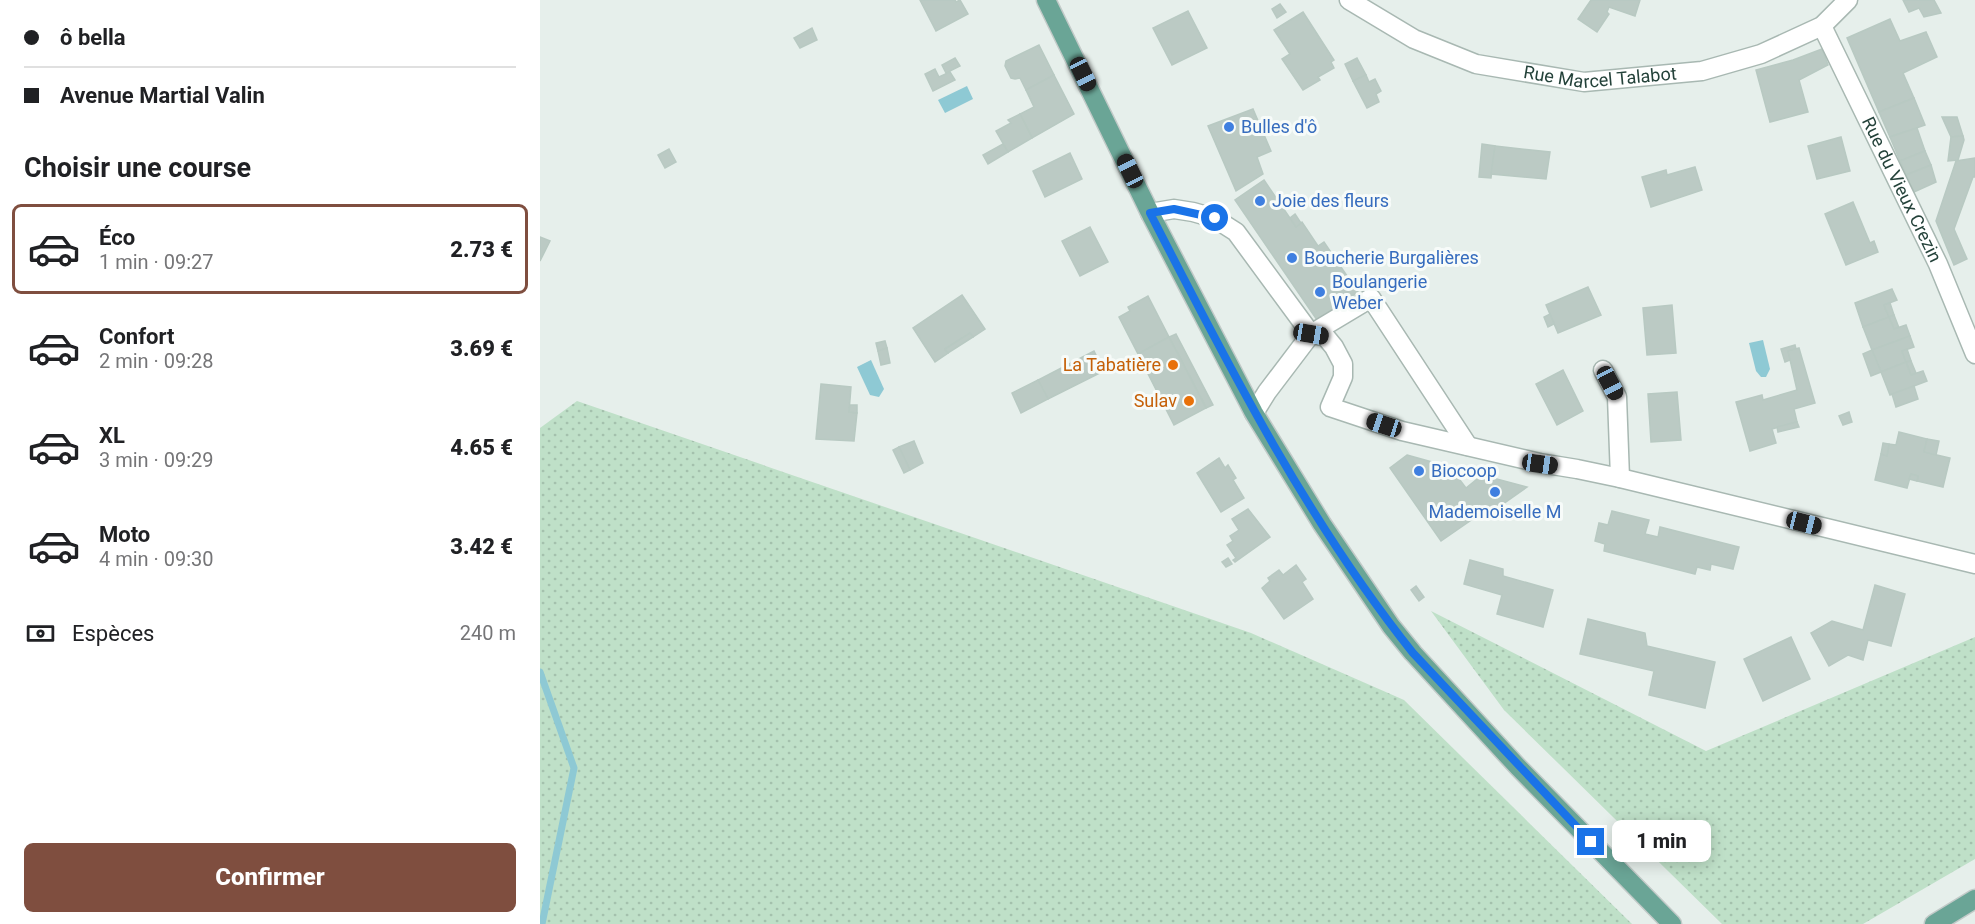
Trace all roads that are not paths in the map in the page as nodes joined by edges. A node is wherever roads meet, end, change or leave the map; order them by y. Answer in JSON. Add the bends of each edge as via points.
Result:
{"nodes":[{"id":1,"x":1046,"y":0,"type":"edge"},
{"id":2,"x":1349,"y":0,"type":"edge"},
{"id":3,"x":1848,"y":0,"type":"edge"},
{"id":4,"x":1822,"y":26,"type":"junction"},
{"id":5,"x":1150,"y":213,"type":"junction"},
{"id":6,"x":1311,"y":334,"type":"junction"},
{"id":7,"x":1975,"y":354,"type":"edge"},
{"id":8,"x":1603,"y":370,"type":"dead end"},
{"id":9,"x":1254,"y":413,"type":"junction"},
{"id":10,"x":1468,"y":446,"type":"junction"},
{"id":11,"x":1620,"y":478,"type":"junction"},
{"id":12,"x":1975,"y":564,"type":"edge"},
{"id":13,"x":1975,"y":899,"type":"edge"},
{"id":14,"x":1672,"y":924,"type":"edge"},
{"id":15,"x":1934,"y":924,"type":"edge"}],
"edges":[{"from":1,"to":5,"type":"main road"},
{"from":2,"to":4,"type":"street","name":"Rue Marcel Talabot","via":[[1414,39],[1476,64],[1584,82],[1702,71],[1761,54]]},
{"from":3,"to":4,"type":"street","name":"Rue Marcel Talabot"},
{"from":4,"to":7,"type":"street","name":"Rue du Vieux Crezin","via":[[1938,264]]},
{"from":5,"to":6,"type":"street","via":[[1174,209],[1215,218],[1236,232]]},
{"from":5,"to":9,"type":"main road"},
{"from":6,"to":9,"type":"street"},
{"from":6,"to":10,"type":"street","via":[[1324,336],[1342,364],[1343,377],[1330,407],[1401,431]]},
{"from":6,"to":10,"type":"street","via":[[1371,298]]},
{"from":8,"to":11,"type":"street","via":[[1617,397]]},
{"from":9,"to":14,"type":"main road","via":[[1322,524],[1413,653]]},
{"from":10,"to":11,"type":"street"},
{"from":11,"to":12,"type":"street"},
{"from":13,"to":15,"type":"main road"}]}
